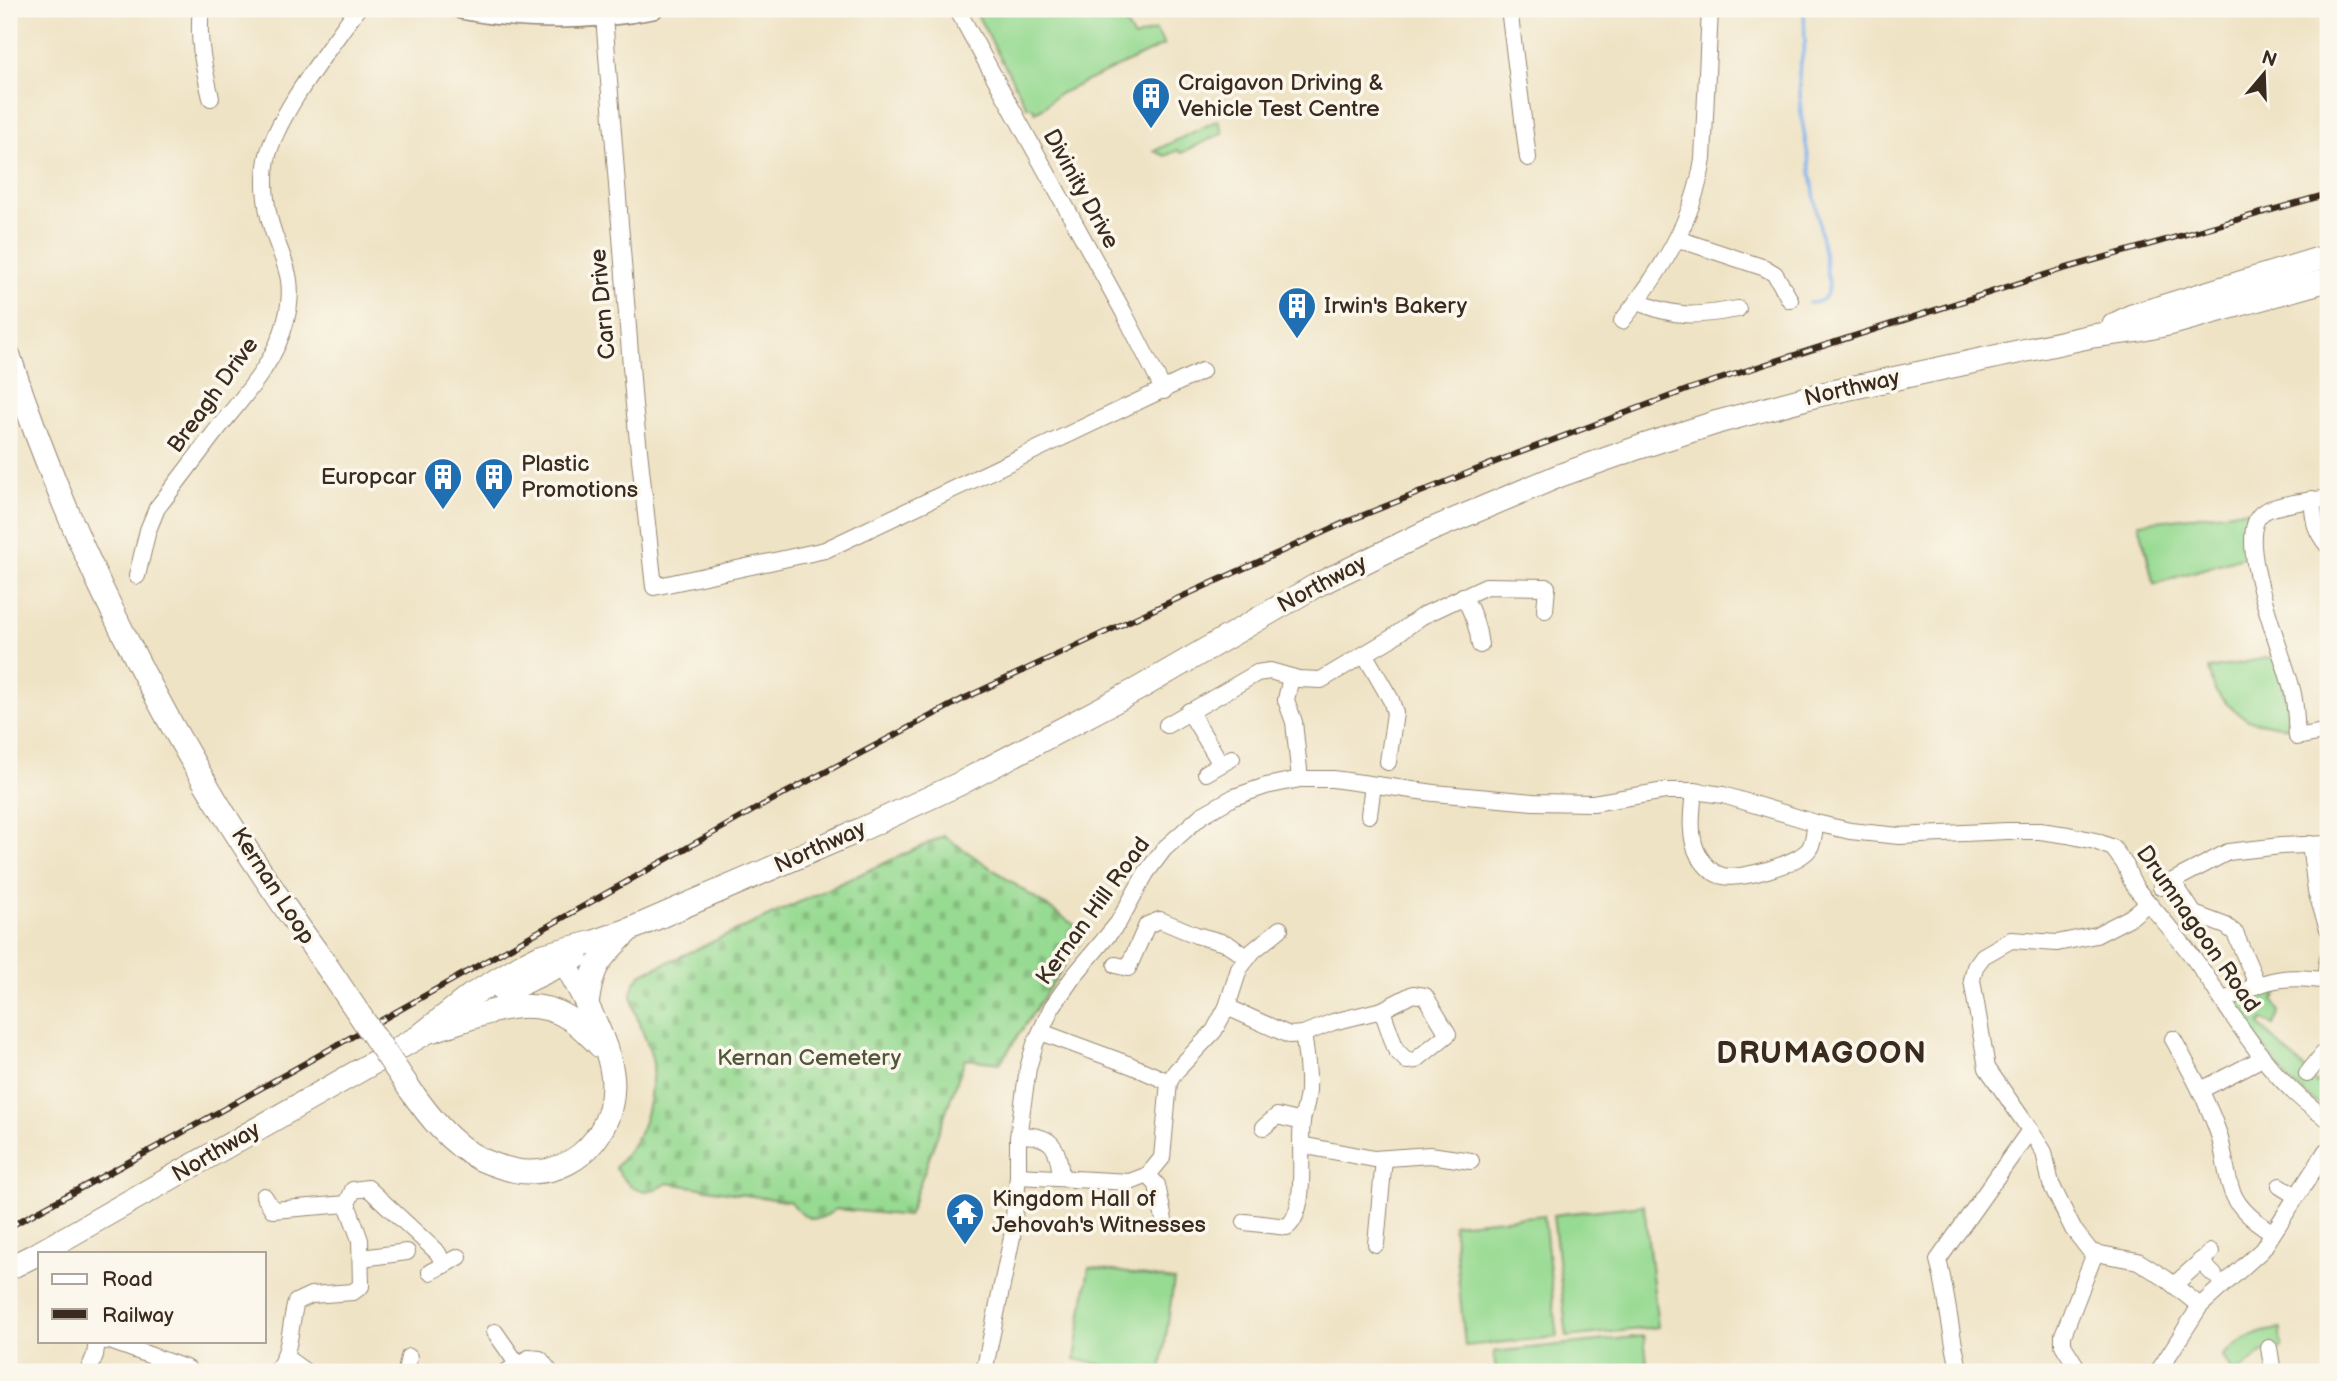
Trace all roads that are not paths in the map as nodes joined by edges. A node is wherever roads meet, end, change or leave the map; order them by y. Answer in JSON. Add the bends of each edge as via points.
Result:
{"nodes":[{"id":1,"x":201,"y":9,"type":"edge"},
{"id":2,"x":357,"y":9,"type":"edge"},
{"id":3,"x":461,"y":9,"type":"edge"},
{"id":4,"x":653,"y":9,"type":"edge"},
{"id":5,"x":957,"y":9,"type":"edge"},
{"id":6,"x":1509,"y":9,"type":"edge"},
{"id":7,"x":1710,"y":9,"type":"edge"},
{"id":8,"x":604,"y":16,"type":"junction"},
{"id":9,"x":211,"y":98,"type":"dead end"},
{"id":10,"x":1528,"y":158,"type":"dead end"},
{"id":11,"x":1678,"y":239,"type":"junction"},
{"id":12,"x":2328,"y":256,"type":"edge"},
{"id":13,"x":2328,"y":266,"type":"edge"},
{"id":14,"x":2323,"y":286,"type":"edge"},
{"id":15,"x":1790,"y":300,"type":"dead end"},
{"id":16,"x":1637,"y":301,"type":"junction"},
{"id":17,"x":1738,"y":309,"type":"dead end"},
{"id":18,"x":2132,"y":316,"type":"junction"},
{"id":19,"x":1622,"y":321,"type":"dead end"},
{"id":20,"x":2092,"y":336,"type":"junction"},
{"id":21,"x":9,"y":356,"type":"edge"},
{"id":22,"x":1202,"y":371,"type":"dead end"},
{"id":23,"x":14,"y":378,"type":"edge"},
{"id":24,"x":1164,"y":391,"type":"junction"},
{"id":25,"x":2320,"y":499,"type":"edge"},
{"id":26,"x":2328,"y":546,"type":"edge"},
{"id":27,"x":137,"y":576,"type":"dead end"},
{"id":28,"x":1463,"y":596,"type":"junction"},
{"id":29,"x":1545,"y":610,"type":"dead end"},
{"id":30,"x":1480,"y":645,"type":"dead end"},
{"id":31,"x":1365,"y":655,"type":"junction"},
{"id":32,"x":1291,"y":677,"type":"junction"},
{"id":33,"x":1189,"y":711,"type":"junction"},
{"id":34,"x":1167,"y":725,"type":"dead end"},
{"id":35,"x":2328,"y":731,"type":"edge"},
{"id":36,"x":1408,"y":749,"type":"dead end"},
{"id":37,"x":1206,"y":773,"type":"dead end"},
{"id":38,"x":1300,"y":779,"type":"junction"},
{"id":39,"x":1373,"y":785,"type":"junction"},
{"id":40,"x":1694,"y":791,"type":"junction"},
{"id":41,"x":1369,"y":815,"type":"dead end"},
{"id":42,"x":1789,"y":815,"type":"joint"},
{"id":43,"x":1816,"y":823,"type":"junction"},
{"id":44,"x":2310,"y":844,"type":"junction"},
{"id":45,"x":2328,"y":844,"type":"edge"},
{"id":46,"x":2153,"y":908,"type":"junction"},
{"id":47,"x":631,"y":929,"type":"junction"},
{"id":48,"x":1280,"y":929,"type":"dead end"},
{"id":49,"x":2328,"y":929,"type":"edge"},
{"id":50,"x":561,"y":956,"type":"junction"},
{"id":51,"x":2328,"y":957,"type":"edge"},
{"id":52,"x":1247,"y":958,"type":"junction"},
{"id":53,"x":1116,"y":965,"type":"dead end"},
{"id":54,"x":2326,"y":980,"type":"edge"},
{"id":55,"x":2257,"y":984,"type":"junction"},
{"id":56,"x":2223,"y":1001,"type":"junction"},
{"id":57,"x":587,"y":1005,"type":"junction"},
{"id":58,"x":1227,"y":1007,"type":"junction"},
{"id":59,"x":1382,"y":1010,"type":"junction"},
{"id":60,"x":1041,"y":1031,"type":"junction"},
{"id":61,"x":422,"y":1034,"type":"junction"},
{"id":62,"x":1303,"y":1034,"type":"junction"},
{"id":63,"x":2174,"y":1040,"type":"dead end"},
{"id":64,"x":2326,"y":1051,"type":"dead end"},
{"id":65,"x":607,"y":1054,"type":"junction"},
{"id":66,"x":2262,"y":1056,"type":"junction"},
{"id":67,"x":2317,"y":1071,"type":"edge"},
{"id":68,"x":1169,"y":1083,"type":"junction"},
{"id":69,"x":2201,"y":1090,"type":"junction"},
{"id":70,"x":2328,"y":1119,"type":"edge"},
{"id":71,"x":1302,"y":1122,"type":"junction"},
{"id":72,"x":1263,"y":1129,"type":"dead end"},
{"id":73,"x":2030,"y":1130,"type":"junction"},
{"id":74,"x":1019,"y":1135,"type":"junction"},
{"id":75,"x":1301,"y":1145,"type":"junction"},
{"id":76,"x":2326,"y":1152,"type":"dead end"},
{"id":77,"x":1384,"y":1159,"type":"junction"},
{"id":78,"x":1471,"y":1161,"type":"dead end"},
{"id":79,"x":1148,"y":1175,"type":"junction"},
{"id":80,"x":1017,"y":1176,"type":"junction"},
{"id":81,"x":1061,"y":1177,"type":"junction"},
{"id":82,"x":2280,"y":1186,"type":"dead end"},
{"id":83,"x":264,"y":1196,"type":"dead end"},
{"id":84,"x":2296,"y":1196,"type":"junction"},
{"id":85,"x":347,"y":1204,"type":"junction"},
{"id":86,"x":1156,"y":1210,"type":"dead end"},
{"id":87,"x":1245,"y":1222,"type":"dead end"},
{"id":88,"x":2272,"y":1232,"type":"junction"},
{"id":89,"x":1381,"y":1235,"type":"dead end"},
{"id":90,"x":42,"y":1252,"type":"edge"},
{"id":91,"x":407,"y":1252,"type":"dead end"},
{"id":92,"x":38,"y":1254,"type":"edge"},
{"id":93,"x":2094,"y":1256,"type":"junction"},
{"id":94,"x":459,"y":1257,"type":"dead end"},
{"id":95,"x":362,"y":1258,"type":"junction"},
{"id":96,"x":9,"y":1268,"type":"edge"},
{"id":97,"x":2214,"y":1275,"type":"dead end"},
{"id":98,"x":2174,"y":1285,"type":"junction"},
{"id":99,"x":2200,"y":1306,"type":"junction"},
{"id":100,"x":495,"y":1332,"type":"dead end"},
{"id":101,"x":97,"y":1342,"type":"edge"},
{"id":102,"x":113,"y":1342,"type":"edge"},
{"id":103,"x":2269,"y":1348,"type":"dead end"},
{"id":104,"x":285,"y":1357,"type":"junction"},
{"id":105,"x":512,"y":1368,"type":"edge"},
{"id":106,"x":188,"y":1369,"type":"dead end"},
{"id":107,"x":2078,"y":1369,"type":"dead end"},
{"id":108,"x":309,"y":1370,"type":"edge"},
{"id":109,"x":89,"y":1372,"type":"edge"},
{"id":110,"x":275,"y":1372,"type":"edge"},
{"id":111,"x":550,"y":1372,"type":"edge"},
{"id":112,"x":984,"y":1372,"type":"edge"},
{"id":113,"x":1960,"y":1372,"type":"edge"},
{"id":114,"x":2158,"y":1372,"type":"edge"},
{"id":115,"x":2273,"y":1372,"type":"edge"}],
"edges":[{"from":1,"to":9,"type":"street","via":[[201,49]]},
{"from":2,"to":27,"type":"street","name":"Breagh Drive","via":[[286,117],[267,159],[265,195],[291,289],[281,340],[260,375],[157,508]]},
{"from":3,"to":8,"type":"main road","via":[[541,17]]},
{"from":4,"to":8,"type":"main road"},
{"from":5,"to":24,"type":"street","name":"Divinity Drive"},
{"from":6,"to":10,"type":"street"},
{"from":7,"to":11,"type":"street","via":[[1703,159],[1695,198]]},
{"from":8,"to":24,"type":"street","name":"Carn Drive","via":[[634,405],[654,587],[825,550]]},
{"from":11,"to":15,"type":"street","via":[[1765,268],[1775,274]]},
{"from":11,"to":16,"type":"street"},
{"from":12,"to":18,"type":"highway","name":"Northway"},
{"from":13,"to":18,"type":"highway","via":[[2177,310]]},
{"from":14,"to":20,"type":"highway","name":"Northway","via":[[2173,323]]},
{"from":16,"to":17,"type":"street","via":[[1671,313],[1700,316]]},
{"from":16,"to":19,"type":"street"},
{"from":18,"to":20,"type":"highway","name":"Northway"},
{"from":20,"to":47,"type":"highway","name":"Northway","via":[[1836,390],[1718,422],[1495,501],[1315,586],[1138,689],[959,784]]},
{"from":21,"to":23,"type":"highway","name":"Kernan Loop"},
{"from":22,"to":24,"type":"street"},
{"from":23,"to":65,"type":"highway","name":"Kernan Loop","bridge":true,"via":[[59,494],[105,594],[193,761],[243,843],[428,1115],[479,1158],[508,1169],[552,1170],[570,1162],[602,1131],[613,1089]]},
{"from":25,"to":26,"type":"street","via":[[2314,524]]},
{"from":25,"to":35,"type":"street","via":[[2263,511],[2252,536],[2262,597],[2293,695],[2297,737]]},
{"from":28,"to":29,"type":"street","via":[[1486,586],[1547,587]]},
{"from":28,"to":30,"type":"street","via":[[1473,612],[1470,630]]},
{"from":28,"to":31,"type":"street","via":[[1422,615]]},
{"from":31,"to":32,"type":"street","via":[[1321,680]]},
{"from":31,"to":36,"type":"street","via":[[1395,713],[1390,754]]},
{"from":32,"to":33,"type":"street","via":[[1270,671],[1257,673]]},
{"from":32,"to":38,"type":"street","via":[[1286,699],[1294,722]]},
{"from":33,"to":34,"type":"street"},
{"from":33,"to":37,"type":"street","via":[[1227,761]]},
{"from":38,"to":39,"type":"street","name":"Kernan Hill Road"},
{"from":38,"to":60,"type":"street","name":"Kernan Hill Road","via":[[1234,797],[1202,815],[1164,849],[1118,923],[1059,997]]},
{"from":39,"to":40,"type":"street","name":"Kernan Hill Road","via":[[1533,802],[1593,803],[1655,792]]},
{"from":39,"to":41,"type":"street"},
{"from":40,"to":42,"type":"street","name":"Kernan Hill Road"},
{"from":40,"to":43,"type":"street","via":[[1697,853],[1710,870],[1723,876],[1742,876],[1801,856],[1810,848]]},
{"from":42,"to":43,"type":"street","name":"Drumnagoon Road"},
{"from":43,"to":46,"type":"street","name":"Drumnagoon Road","via":[[1899,836],[2040,831],[2095,841],[2113,848]]},
{"from":44,"to":45,"type":"street"},
{"from":44,"to":49,"type":"street","via":[[2316,891]]},
{"from":44,"to":55,"type":"street","via":[[2228,852],[2167,885],[2194,914],[2235,933]]},
{"from":46,"to":56,"type":"street","name":"Drumnagoon Road"},
{"from":46,"to":73,"type":"street","via":[[2096,935],[2057,943],[2011,940],[1983,956],[1975,967],[1972,980],[1987,1068]]},
{"from":47,"to":50,"type":"highway","name":"Northway","via":[[594,942],[577,957]]},
{"from":47,"to":57,"type":"highway","via":[[596,965]]},
{"from":48,"to":52,"type":"street"},
{"from":50,"to":57,"type":"highway","name":"Kernan Loop"},
{"from":50,"to":61,"type":"highway","name":"Northway"},
{"from":50,"to":61,"type":"highway","name":"Northway","via":[[450,1012]]},
{"from":51,"to":54,"type":"street"},
{"from":52,"to":53,"type":"street","via":[[1228,944],[1160,920],[1147,925],[1128,968]]},
{"from":52,"to":58,"type":"street"},
{"from":54,"to":55,"type":"street","via":[[2289,977]]},
{"from":55,"to":56,"type":"street"},
{"from":56,"to":66,"type":"street","name":"Drumnagoon Road"},
{"from":57,"to":65,"type":"highway","name":"Kernan Loop"},
{"from":58,"to":62,"type":"street","via":[[1290,1035]]},
{"from":58,"to":68,"type":"street","via":[[1214,1031]]},
{"from":59,"to":59,"type":"street","via":[[1413,994],[1424,996],[1448,1034],[1416,1060],[1407,1061],[1396,1050]]},
{"from":59,"to":62,"type":"street"},
{"from":60,"to":68,"type":"street"},
{"from":60,"to":74,"type":"street","name":"Kernan Hill Road","via":[[1028,1068]]},
{"from":61,"to":65,"type":"highway","via":[[509,1006],[526,1006],[565,1015]]},
{"from":61,"to":90,"type":"highway","name":"Northway"},
{"from":62,"to":71,"type":"street","via":[[1308,1091]]},
{"from":63,"to":69,"type":"street"},
{"from":64,"to":67,"type":"street"},
{"from":66,"to":69,"type":"street"},
{"from":66,"to":70,"type":"street","name":"Drumnagoon Road","via":[[2287,1086]]},
{"from":68,"to":79,"type":"street","via":[[1162,1158]]},
{"from":69,"to":88,"type":"street","via":[[2238,1203]]},
{"from":71,"to":72,"type":"street","via":[[1277,1116]]},
{"from":71,"to":75,"type":"street"},
{"from":73,"to":93,"type":"street","via":[[2073,1229]]},
{"from":73,"to":113,"type":"street","via":[[1938,1260]]},
{"from":74,"to":80,"type":"street","name":"Kernan Hill Road"},
{"from":74,"to":81,"type":"street","via":[[1047,1139],[1059,1160]]},
{"from":75,"to":77,"type":"street"},
{"from":75,"to":87,"type":"street","via":[[1300,1191],[1290,1226]]},
{"from":76,"to":84,"type":"street"},
{"from":77,"to":78,"type":"street","via":[[1430,1155]]},
{"from":77,"to":89,"type":"street"},
{"from":79,"to":81,"type":"street","via":[[1130,1182]]},
{"from":79,"to":86,"type":"street","via":[[1157,1185]]},
{"from":80,"to":81,"type":"street"},
{"from":80,"to":112,"type":"street","name":"Kernan Hill Road","via":[[1012,1237]]},
{"from":82,"to":84,"type":"street"},
{"from":83,"to":85,"type":"street","via":[[273,1210]]},
{"from":84,"to":88,"type":"street"},
{"from":85,"to":94,"type":"street","via":[[353,1190],[368,1188],[438,1253],[437,1269]]},
{"from":85,"to":95,"type":"street"},
{"from":88,"to":99,"type":"street","via":[[2262,1250]]},
{"from":91,"to":95,"type":"street"},
{"from":92,"to":96,"type":"highway","name":"Northway"},
{"from":93,"to":98,"type":"street","via":[[2138,1261]]},
{"from":93,"to":107,"type":"street","via":[[2063,1335],[2063,1345]]},
{"from":95,"to":104,"type":"street","via":[[360,1286],[353,1292],[296,1302]]},
{"from":97,"to":98,"type":"street","via":[[2206,1257]]},
{"from":98,"to":99,"type":"street"},
{"from":99,"to":114,"type":"street"},
{"from":100,"to":105,"type":"street"},
{"from":101,"to":109,"type":"street"},
{"from":102,"to":106,"type":"street"},
{"from":103,"to":115,"type":"street"},
{"from":104,"to":108,"type":"street"},
{"from":104,"to":110,"type":"street"},
{"from":105,"to":111,"type":"street","via":[[529,1358],[540,1359]]}]}
